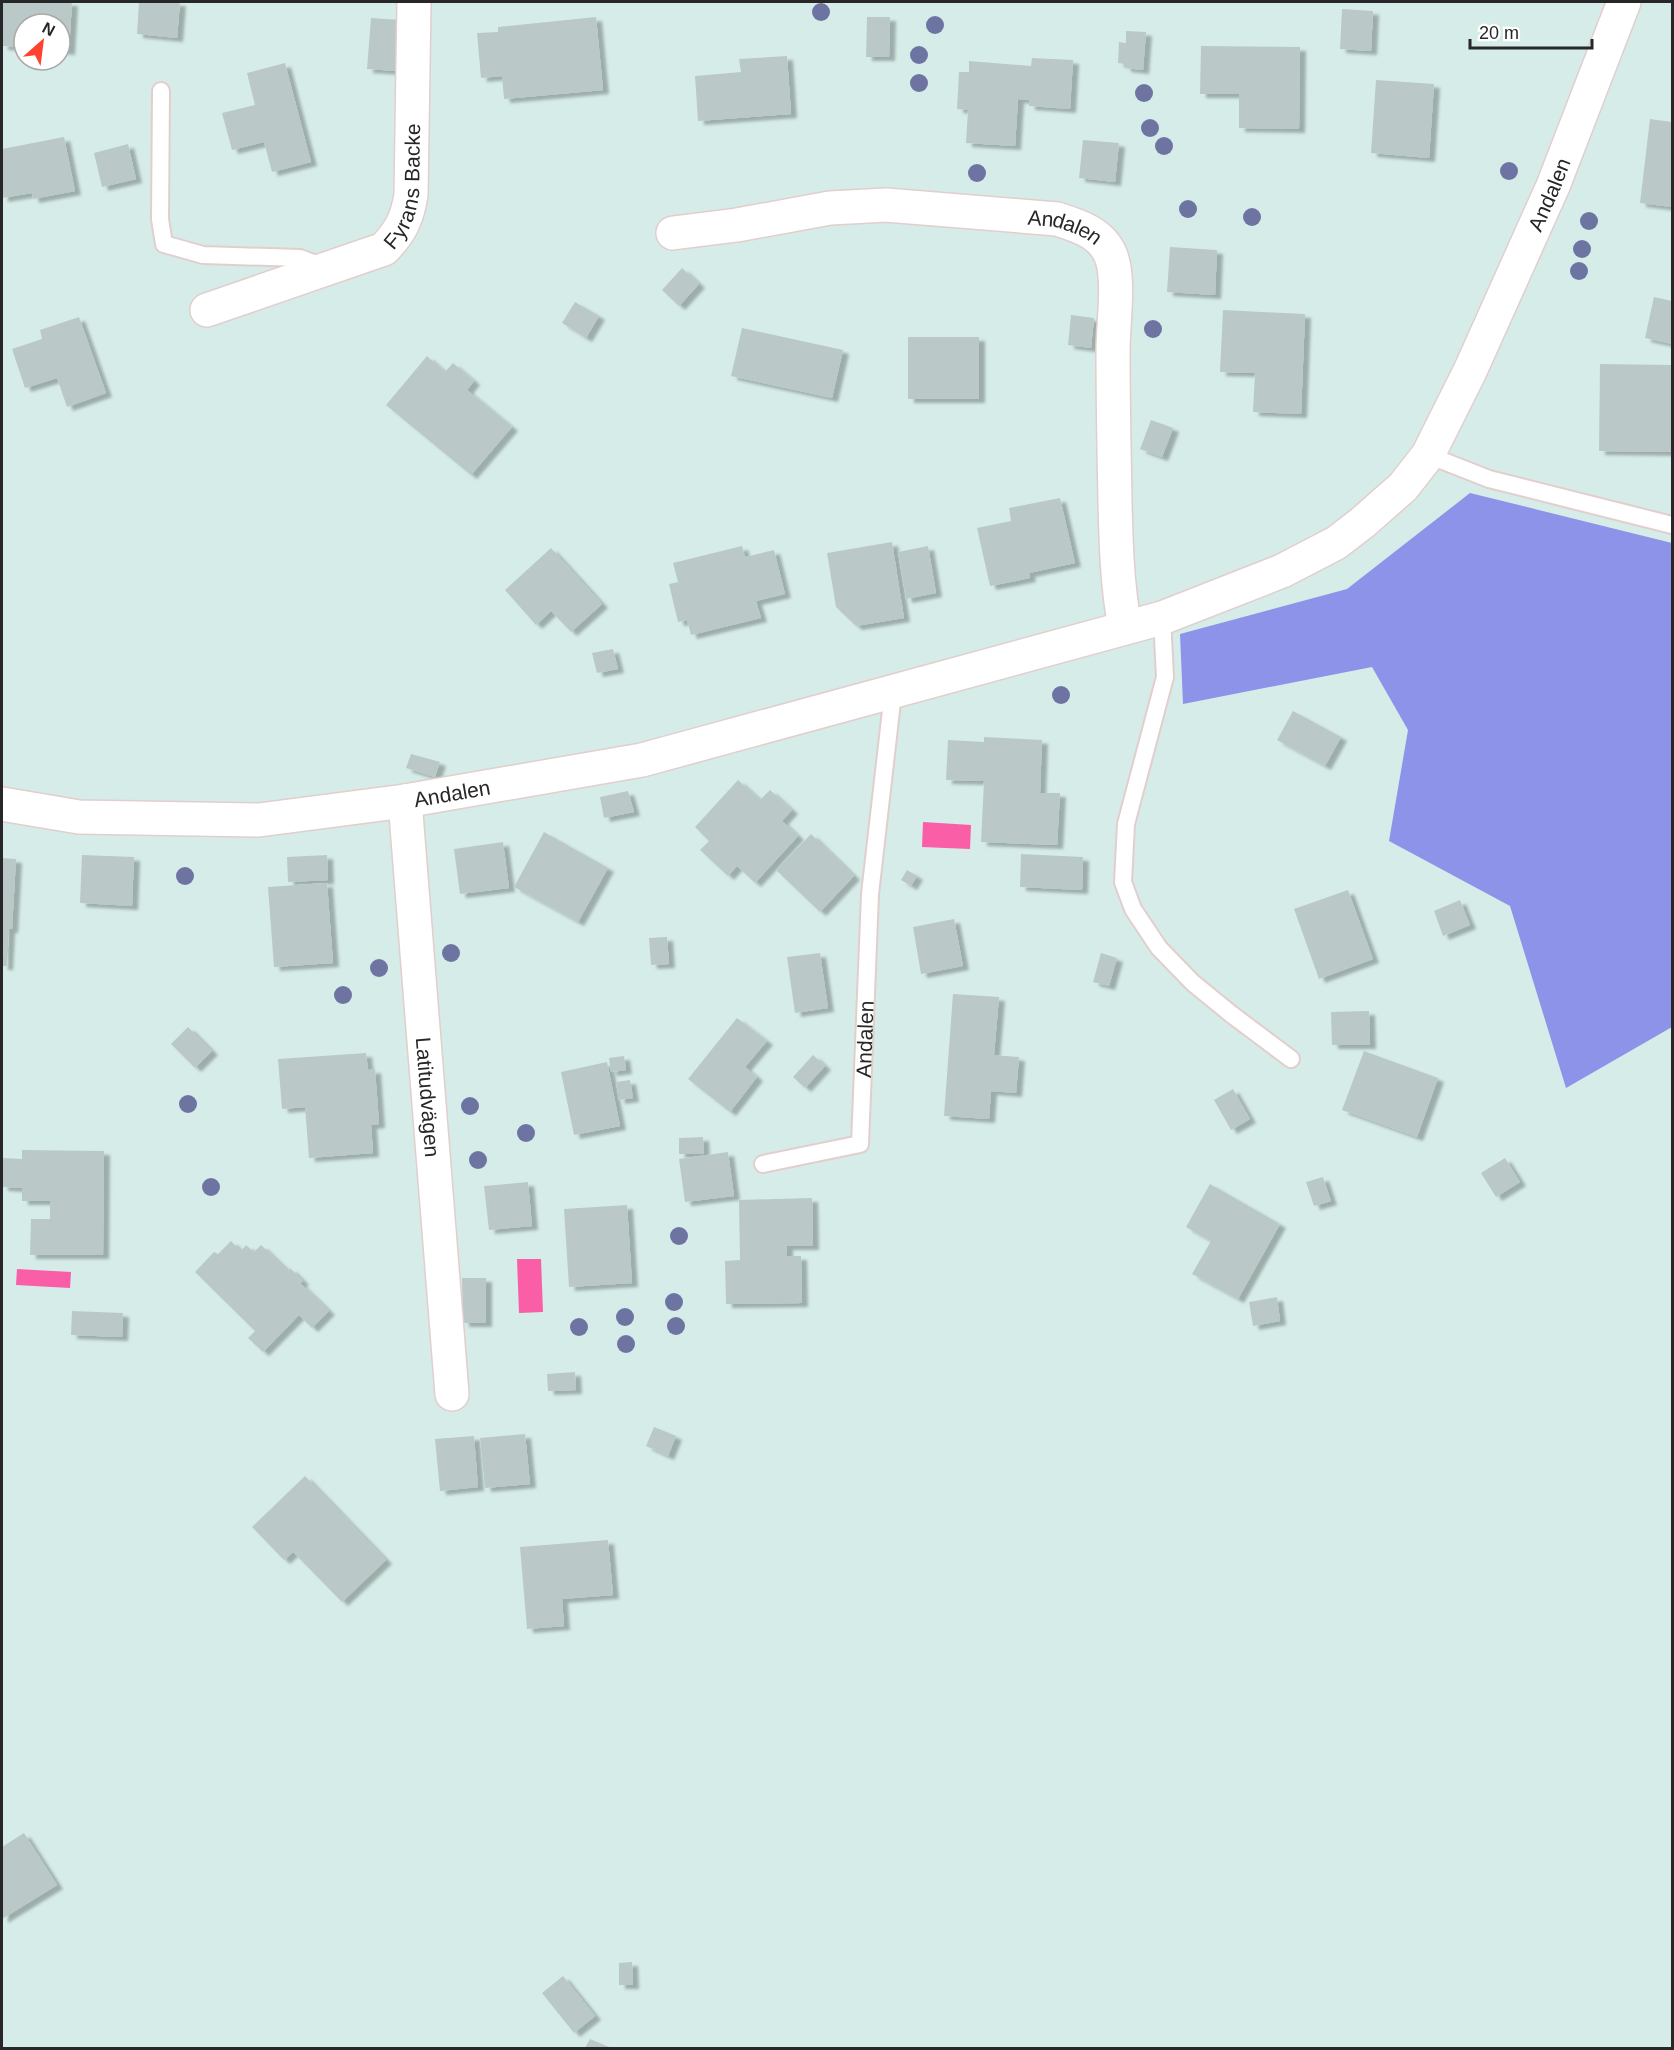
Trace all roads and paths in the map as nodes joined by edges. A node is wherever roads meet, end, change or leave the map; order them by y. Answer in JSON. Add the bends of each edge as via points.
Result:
{"nodes":[{"id":1,"x":414,"y":2,"type":"edge"},
{"id":2,"x":1624,"y":2,"type":"edge"},
{"id":3,"x":161,"y":91,"type":"dead end"},
{"id":4,"x":673,"y":232,"type":"dead end"},
{"id":5,"x":329,"y":269,"type":"junction"},
{"id":6,"x":207,"y":310,"type":"dead end"},
{"id":7,"x":1428,"y":455,"type":"junction"},
{"id":8,"x":1672,"y":525,"type":"edge"},
{"id":9,"x":1162,"y":618,"type":"junction"},
{"id":10,"x":1125,"y":628,"type":"junction"},
{"id":11,"x":893,"y":693,"type":"junction"},
{"id":12,"x":405,"y":801,"type":"junction"},
{"id":13,"x":2,"y":804,"type":"edge"},
{"id":14,"x":1291,"y":1059,"type":"dead end"},
{"id":15,"x":763,"y":1164,"type":"dead end"},
{"id":16,"x":452,"y":1394,"type":"dead end"}],
"edges":[{"from":1,"to":5,"type":"street","name":"Fyrans Backe","via":[[408,215],[398,235],[384,249]]},
{"from":2,"to":7,"type":"street","name":"Andalen","via":[[1553,186]]},
{"from":3,"to":5,"type":"lane","via":[[160,219],[164,244],[203,255],[300,258]]},
{"from":4,"to":10,"type":"street","name":"Andalen","via":[[830,208],[886,205],[1057,219],[1100,238],[1111,254],[1116,273],[1116,523],[1118,590]]},
{"from":5,"to":6,"type":"street","name":"Fyrans Backe"},
{"from":7,"to":8,"type":"lane","via":[[1489,479]]},
{"from":7,"to":9,"type":"street","name":"Andalen","via":[[1403,487],[1335,543],[1282,571]]},
{"from":9,"to":10,"type":"street","name":"Andalen"},
{"from":9,"to":14,"type":"lane","via":[[1165,677],[1126,824],[1124,882],[1133,909],[1159,948],[1231,1014]]},
{"from":10,"to":11,"type":"street","name":"Andalen"},
{"from":11,"to":12,"type":"street","name":"Andalen","via":[[642,760]]},
{"from":11,"to":15,"type":"lane","name":"Andalen","via":[[870,894],[860,1144]]},
{"from":12,"to":13,"type":"street","name":"Andalen","via":[[259,820],[80,817]]},
{"from":12,"to":16,"type":"street","name":"Latitudvägen"}]}
